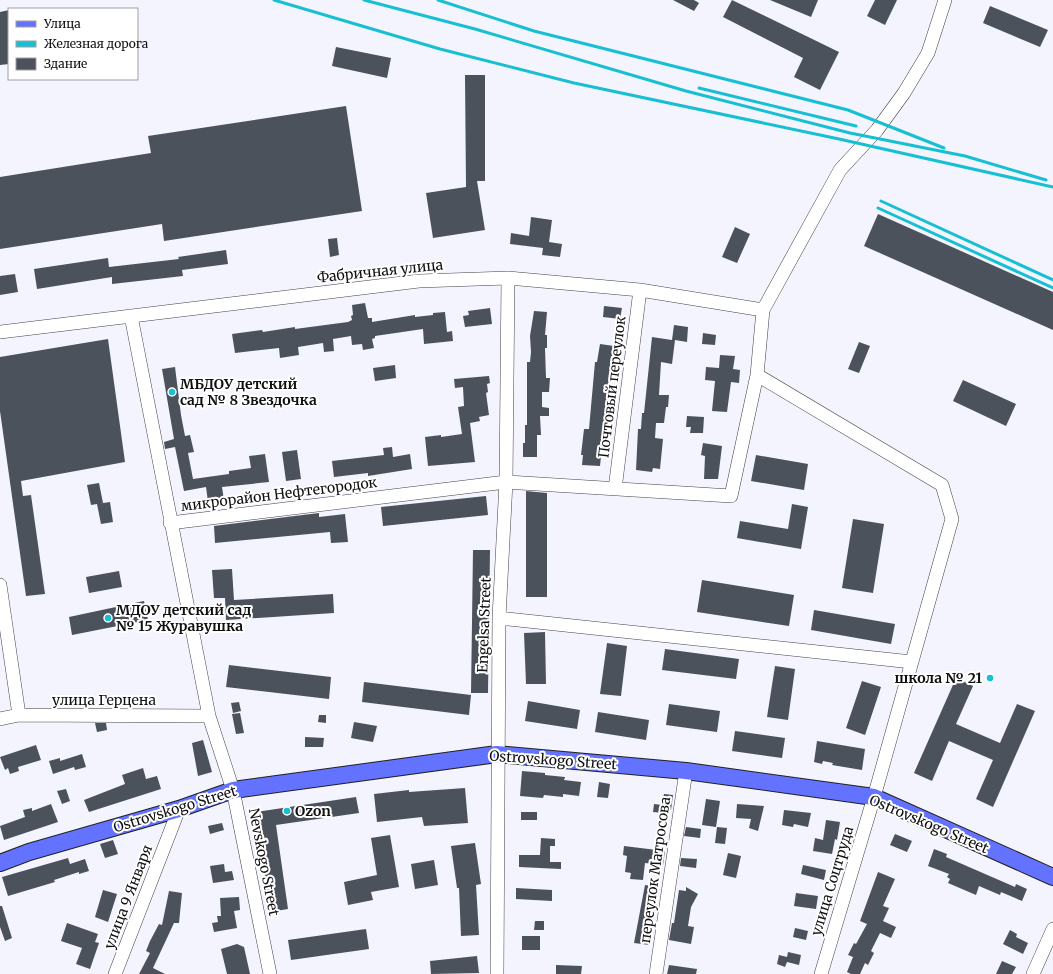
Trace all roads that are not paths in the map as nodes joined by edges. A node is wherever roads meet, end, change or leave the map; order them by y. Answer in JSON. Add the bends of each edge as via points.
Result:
{"nodes":[{"id":1,"x":946,"y":0,"type":"edge"},
{"id":2,"x":508,"y":278,"type":"junction"},
{"id":3,"x":640,"y":290,"type":"junction"},
{"id":4,"x":763,"y":310,"type":"junction"},
{"id":5,"x":131,"y":316,"type":"junction"},
{"id":6,"x":0,"y":332,"type":"edge"},
{"id":7,"x":757,"y":375,"type":"junction"},
{"id":8,"x":506,"y":482,"type":"junction"},
{"id":9,"x":615,"y":488,"type":"junction"},
{"id":10,"x":170,"y":523,"type":"junction"},
{"id":11,"x":0,"y":585,"type":"edge"},
{"id":12,"x":499,"y":618,"type":"junction"},
{"id":13,"x":912,"y":662,"type":"junction"},
{"id":14,"x":19,"y":715,"type":"junction"},
{"id":15,"x":209,"y":716,"type":"junction"},
{"id":16,"x":0,"y":719,"type":"edge"},
{"id":17,"x":497,"y":754,"type":"junction"},
{"id":18,"x":686,"y":771,"type":"junction"},
{"id":19,"x":233,"y":790,"type":"junction"},
{"id":20,"x":874,"y":798,"type":"junction"},
{"id":21,"x":179,"y":809,"type":"junction"},
{"id":22,"x":0,"y":863,"type":"edge"},
{"id":23,"x":1053,"y":877,"type":"edge"},
{"id":24,"x":1053,"y":929,"type":"edge"},
{"id":25,"x":115,"y":974,"type":"edge"},
{"id":26,"x":270,"y":974,"type":"edge"},
{"id":27,"x":496,"y":974,"type":"edge"},
{"id":28,"x":656,"y":974,"type":"edge"},
{"id":29,"x":821,"y":974,"type":"edge"},
{"id":30,"x":1033,"y":974,"type":"edge"}],
"edges":[{"from":1,"to":4,"type":"street","via":[[928,53],[904,93],[877,130],[840,170]]},
{"from":2,"to":3,"type":"street","name":"Фабричная улица"},
{"from":2,"to":5,"type":"street","name":"Фабричная улица","via":[[419,281]]},
{"from":2,"to":8,"type":"street","name":"Engelsa Street"},
{"from":3,"to":4,"type":"street","name":"Фабричная улица"},
{"from":3,"to":9,"type":"street","name":"Почтовый переулок"},
{"from":4,"to":7,"type":"street"},
{"from":5,"to":6,"type":"street","name":"Фабричная улица"},
{"from":5,"to":10,"type":"street","name":"микрорайон Нефтегородок"},
{"from":7,"to":9,"type":"street","name":"микрорайон Нефтегородок","via":[[731,496]]},
{"from":7,"to":13,"type":"street","name":"улица Соцтруда","via":[[942,485],[952,519]]},
{"from":8,"to":9,"type":"street","name":"микрорайон Нефтегородок"},
{"from":8,"to":10,"type":"street","name":"микрорайон Нефтегородок"},
{"from":8,"to":12,"type":"street","name":"Engelsa Street"},
{"from":10,"to":15,"type":"street","name":"Nevskogo Street"},
{"from":11,"to":14,"type":"street"},
{"from":12,"to":13,"type":"street"},
{"from":12,"to":17,"type":"street","name":"Engelsa Street"},
{"from":13,"to":20,"type":"street","name":"улица Соцтруда"},
{"from":14,"to":15,"type":"street","name":"улица Герцена"},
{"from":14,"to":16,"type":"street","name":"улица Герцена"},
{"from":15,"to":19,"type":"street","name":"Nevskogo Street"},
{"from":17,"to":18,"type":"main road","name":"Ostrovskogo Street"},
{"from":17,"to":19,"type":"main road","name":"Ostrovskogo Street"},
{"from":17,"to":27,"type":"street","name":"Engelsa Street"},
{"from":18,"to":20,"type":"main road","name":"Ostrovskogo Street"},
{"from":18,"to":28,"type":"street","name":"переулок Матросова"},
{"from":19,"to":21,"type":"main road","name":"Ostrovskogo Street"},
{"from":19,"to":26,"type":"street","name":"Nevskogo Street"},
{"from":20,"to":23,"type":"main road","name":"Ostrovskogo Street"},
{"from":20,"to":29,"type":"street","name":"улица Соцтруда"},
{"from":21,"to":22,"type":"main road","name":"Ostrovskogo Street","via":[[29,852]]},
{"from":21,"to":25,"type":"street","name":"улица 9 Января"},
{"from":24,"to":30,"type":"street"}]}
